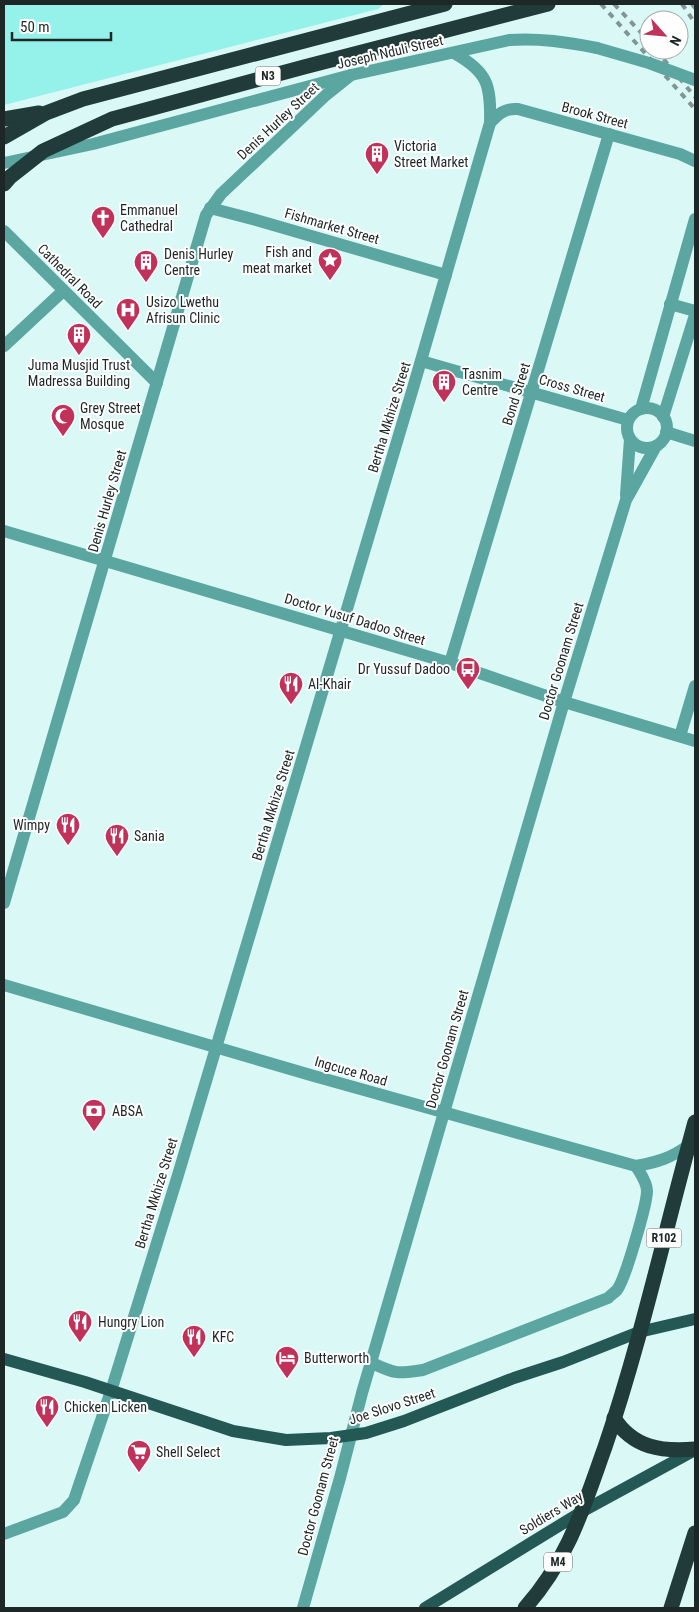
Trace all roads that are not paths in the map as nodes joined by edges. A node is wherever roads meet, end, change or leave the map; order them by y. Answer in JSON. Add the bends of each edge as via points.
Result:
{"nodes":[{"id":1,"x":444,"y":4,"type":"edge"},
{"id":2,"x":548,"y":4,"type":"edge"},
{"id":3,"x":454,"y":53,"type":"junction"},
{"id":4,"x":351,"y":75,"type":"junction"},
{"id":5,"x":695,"y":80,"type":"edge"},
{"id":6,"x":46,"y":113,"type":"junction"},
{"id":7,"x":4,"y":119,"type":"edge"},
{"id":8,"x":490,"y":123,"type":"junction"},
{"id":9,"x":609,"y":134,"type":"junction"},
{"id":10,"x":4,"y":137,"type":"edge"},
{"id":11,"x":695,"y":162,"type":"edge"},
{"id":12,"x":4,"y":163,"type":"edge"},
{"id":13,"x":4,"y":184,"type":"edge"},
{"id":14,"x":210,"y":208,"type":"junction"},
{"id":15,"x":695,"y":224,"type":"edge"},
{"id":16,"x":4,"y":231,"type":"edge"},
{"id":17,"x":446,"y":274,"type":"junction"},
{"id":18,"x":63,"y":290,"type":"junction"},
{"id":19,"x":670,"y":304,"type":"junction"},
{"id":20,"x":695,"y":311,"type":"edge"},
{"id":21,"x":695,"y":315,"type":"edge"},
{"id":22,"x":4,"y":346,"type":"edge"},
{"id":23,"x":421,"y":361,"type":"junction"},
{"id":24,"x":157,"y":383,"type":"junction"},
{"id":25,"x":532,"y":392,"type":"junction"},
{"id":26,"x":641,"y":409,"type":"junction"},
{"id":27,"x":663,"y":417,"type":"junction"},
{"id":28,"x":628,"y":420,"type":"junction"},
{"id":29,"x":666,"y":432,"type":"junction"},
{"id":30,"x":630,"y":439,"type":"junction"},
{"id":31,"x":695,"y":441,"type":"edge"},
{"id":32,"x":656,"y":446,"type":"junction"},
{"id":33,"x":626,"y":500,"type":"junction"},
{"id":34,"x":4,"y":531,"type":"edge"},
{"id":35,"x":105,"y":562,"type":"junction"},
{"id":36,"x":341,"y":630,"type":"junction"},
{"id":37,"x":450,"y":663,"type":"junction"},
{"id":38,"x":695,"y":686,"type":"edge"},
{"id":39,"x":564,"y":702,"type":"junction"},
{"id":40,"x":680,"y":736,"type":"junction"},
{"id":41,"x":695,"y":740,"type":"edge"},
{"id":42,"x":4,"y":903,"type":"edge"},
{"id":43,"x":4,"y":985,"type":"edge"},
{"id":44,"x":216,"y":1046,"type":"junction"},
{"id":45,"x":444,"y":1113,"type":"junction"},
{"id":46,"x":695,"y":1122,"type":"edge"},
{"id":47,"x":689,"y":1145,"type":"junction"},
{"id":48,"x":636,"y":1166,"type":"junction"},
{"id":49,"x":695,"y":1319,"type":"edge"},
{"id":50,"x":639,"y":1332,"type":"junction"},
{"id":51,"x":4,"y":1358,"type":"edge"},
{"id":52,"x":372,"y":1363,"type":"junction"},
{"id":53,"x":111,"y":1391,"type":"junction"},
{"id":54,"x":614,"y":1418,"type":"junction"},
{"id":55,"x":350,"y":1436,"type":"junction"},
{"id":56,"x":695,"y":1449,"type":"edge"},
{"id":57,"x":583,"y":1511,"type":"junction"},
{"id":58,"x":695,"y":1533,"type":"edge"},
{"id":59,"x":4,"y":1534,"type":"edge"},
{"id":60,"x":303,"y":1608,"type":"edge"},
{"id":61,"x":425,"y":1608,"type":"edge"},
{"id":62,"x":525,"y":1608,"type":"edge"},
{"id":63,"x":671,"y":1608,"type":"edge"}],
"edges":[{"from":1,"to":6,"type":"highway","number":"N3","via":[[83,98]]},
{"from":2,"to":13,"type":"highway","number":"N3","bridge":true,"via":[[112,119],[43,152]]},
{"from":3,"to":4,"type":"street","name":"Joseph Nduli Street"},
{"from":3,"to":5,"type":"street","name":"Joseph Nduli Street","bridge":true,"via":[[509,40],[555,40],[597,48]]},
{"from":3,"to":8,"type":"street","name":"Bertha Mkhize Street","via":[[470,62],[487,84]]},
{"from":4,"to":12,"type":"street","name":"Joseph Nduli Street","via":[[93,144]]},
{"from":4,"to":14,"type":"street","name":"Denis Hurley Street","via":[[221,194]]},
{"from":6,"to":7,"type":"highway"},
{"from":6,"to":10,"type":"highway","number":"N3"},
{"from":8,"to":9,"type":"street","name":"Brook Street","via":[[505,110],[518,109]]},
{"from":8,"to":17,"type":"street","name":"Bertha Mkhize Street"},
{"from":9,"to":11,"type":"street","name":"Brook Street","via":[[680,154]]},
{"from":9,"to":25,"type":"street","name":"Bond Street"},
{"from":14,"to":17,"type":"street","name":"Fishmarket Street"},
{"from":14,"to":24,"type":"street","name":"Denis Hurley Street"},
{"from":15,"to":19,"type":"street"},
{"from":16,"to":18,"type":"street","name":"Cathedral Road"},
{"from":17,"to":23,"type":"street","name":"Bertha Mkhize Street"},
{"from":18,"to":22,"type":"street"},
{"from":18,"to":24,"type":"street","name":"Cathedral Road"},
{"from":19,"to":20,"type":"street"},
{"from":19,"to":26,"type":"street"},
{"from":21,"to":27,"type":"street"},
{"from":23,"to":25,"type":"street","name":"Cross Street"},
{"from":23,"to":36,"type":"street","name":"Bertha Mkhize Street"},
{"from":24,"to":35,"type":"street","name":"Denis Hurley Street"},
{"from":25,"to":28,"type":"street","name":"Cross Street"},
{"from":25,"to":37,"type":"street","name":"Bond Street"},
{"from":26,"to":27,"type":"street","via":[[653,410]]},
{"from":26,"to":28,"type":"street"},
{"from":27,"to":29,"type":"street"},
{"from":28,"to":30,"type":"street"},
{"from":29,"to":31,"type":"street"},
{"from":29,"to":32,"type":"street"},
{"from":30,"to":32,"type":"street","via":[[644,448]]},
{"from":30,"to":33,"type":"street"},
{"from":32,"to":33,"type":"street"},
{"from":33,"to":39,"type":"street","name":"Doctor Goonam Street"},
{"from":34,"to":35,"type":"street","name":"Doctor Yusuf Dadoo Street"},
{"from":35,"to":36,"type":"street","name":"Doctor Yusuf Dadoo Street"},
{"from":35,"to":42,"type":"street","name":"Denis Hurley Street"},
{"from":36,"to":37,"type":"street","name":"Doctor Yusuf Dadoo Street"},
{"from":36,"to":44,"type":"street","name":"Bertha Mkhize Street"},
{"from":37,"to":39,"type":"street","name":"Doctor Yusuf Dadoo Street"},
{"from":38,"to":40,"type":"street"},
{"from":39,"to":40,"type":"street","name":"Doctor Yusuf Dadoo Street"},
{"from":39,"to":45,"type":"street","name":"Doctor Goonam Street"},
{"from":40,"to":41,"type":"street","name":"Doctor Yusuf Dadoo Street"},
{"from":43,"to":44,"type":"street","name":"Ingcuce Road"},
{"from":44,"to":45,"type":"street","name":"Ingcuce Road"},
{"from":44,"to":53,"type":"street","name":"Bertha Mkhize Street"},
{"from":45,"to":48,"type":"street","name":"Ingcuce Road"},
{"from":45,"to":52,"type":"street","name":"Doctor Goonam Street"},
{"from":46,"to":47,"type":"highway","number":"R102"},
{"from":47,"to":48,"type":"street","name":"Ingcuce Road","via":[[661,1161]]},
{"from":47,"to":50,"type":"highway","number":"R102"},
{"from":48,"to":52,"type":"street","via":[[647,1190],[645,1206],[623,1279],[608,1298],[424,1370],[392,1373]]},
{"from":49,"to":50,"type":"main road","name":"Joe Slovo Street"},
{"from":50,"to":54,"type":"highway","number":"R102"},
{"from":50,"to":55,"type":"main road","name":"Joe Slovo Street","via":[[404,1420]]},
{"from":51,"to":53,"type":"main road","name":"Joe Slovo Street"},
{"from":52,"to":55,"type":"street","name":"Doctor Goonam Street"},
{"from":53,"to":55,"type":"main road","name":"Joe Slovo Street","via":[[259,1437],[286,1440]]},
{"from":53,"to":59,"type":"street","name":"Bertha Mkhize Street","via":[[73,1502],[62,1512]]},
{"from":54,"to":56,"type":"highway","via":[[622,1430],[650,1447],[674,1451]]},
{"from":54,"to":57,"type":"highway","number":"R102"},
{"from":55,"to":60,"type":"street","name":"Doctor Goonam Street"},
{"from":56,"to":57,"type":"main road","name":"Soldiers Way"},
{"from":57,"to":61,"type":"main road","name":"Soldiers Way"},
{"from":57,"to":62,"type":"highway","number":"M4","via":[[554,1569]]},
{"from":58,"to":63,"type":"highway"}]}
